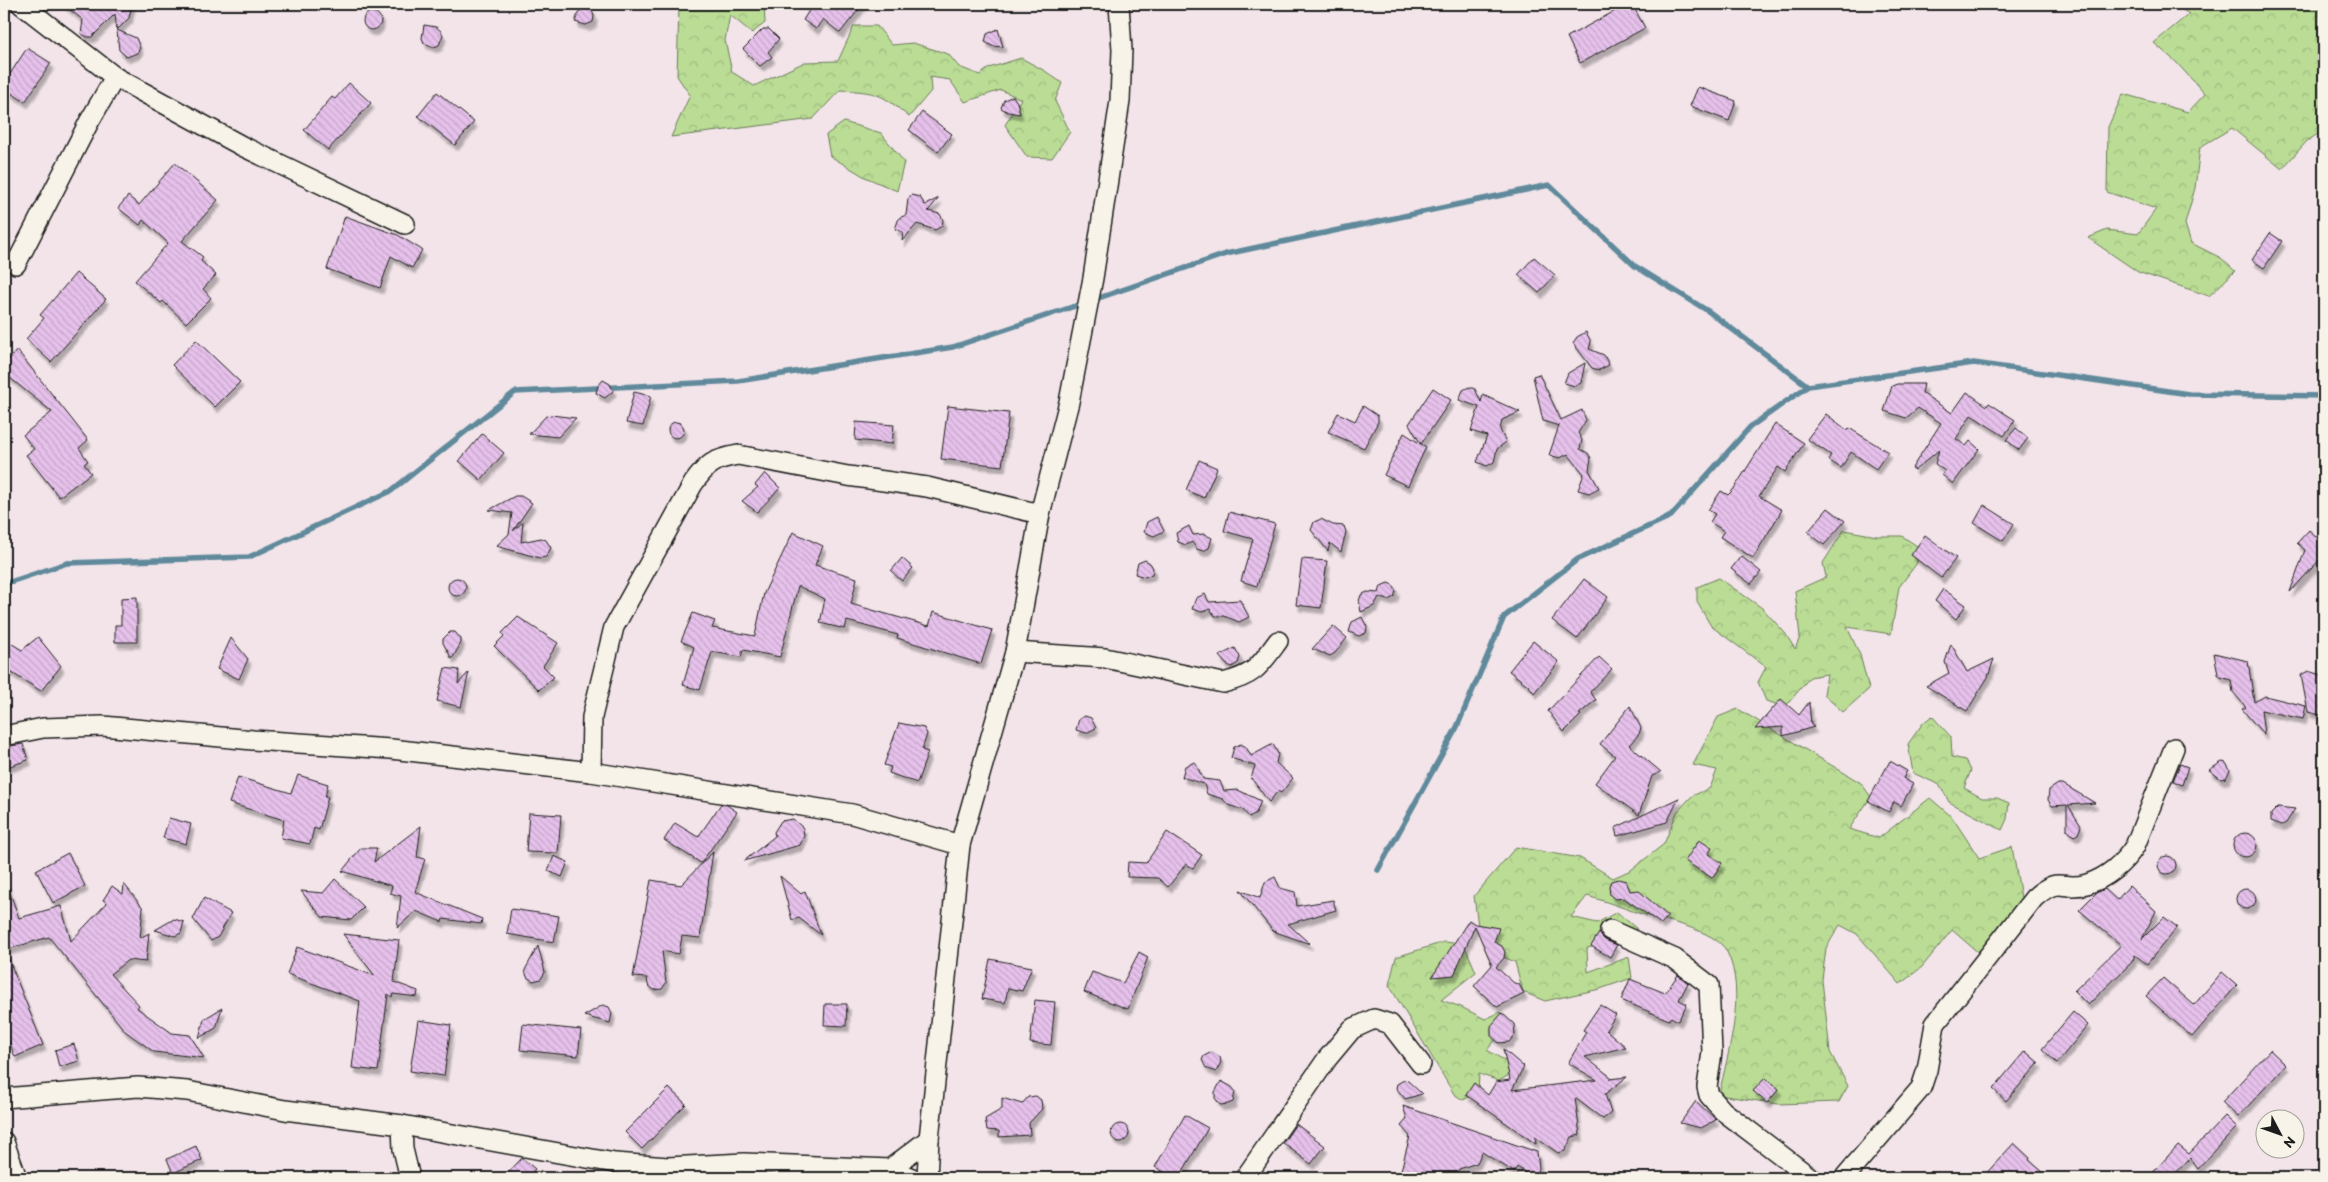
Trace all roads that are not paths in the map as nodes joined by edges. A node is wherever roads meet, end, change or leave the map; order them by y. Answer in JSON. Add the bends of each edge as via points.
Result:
{"nodes":[{"id":1,"x":21,"y":4,"type":"edge"},
{"id":2,"x":1119,"y":4,"type":"edge"},
{"id":3,"x":115,"y":78,"type":"junction"},
{"id":4,"x":405,"y":224,"type":"dead end"},
{"id":5,"x":16,"y":264,"type":"dead end"},
{"id":6,"x":1040,"y":514,"type":"junction"},
{"id":7,"x":1278,"y":641,"type":"dead end"},
{"id":8,"x":1015,"y":652,"type":"junction"},
{"id":9,"x":4,"y":736,"type":"edge"},
{"id":10,"x":2174,"y":748,"type":"dead end"},
{"id":11,"x":590,"y":772,"type":"junction"},
{"id":12,"x":960,"y":845,"type":"junction"},
{"id":13,"x":1610,"y":930,"type":"dead end"},
{"id":14,"x":1421,"y":1064,"type":"dead end"},
{"id":15,"x":4,"y":1098,"type":"edge"},
{"id":16,"x":402,"y":1125,"type":"junction"},
{"id":17,"x":929,"y":1138,"type":"junction"},
{"id":18,"x":4,"y":1142,"type":"edge"},
{"id":19,"x":890,"y":1169,"type":"junction"},
{"id":20,"x":17,"y":1178,"type":"edge"},
{"id":21,"x":410,"y":1178,"type":"edge"},
{"id":22,"x":912,"y":1178,"type":"edge"},
{"id":23,"x":927,"y":1178,"type":"edge"},
{"id":24,"x":1244,"y":1178,"type":"edge"},
{"id":25,"x":1811,"y":1178,"type":"edge"},
{"id":26,"x":1844,"y":1178,"type":"edge"}],
"edges":[{"from":1,"to":3,"type":"street"},
{"from":2,"to":6,"type":"street","via":[[1122,50],[1120,102],[1093,278],[1069,402]]},
{"from":3,"to":4,"type":"street","via":[[242,146]]},
{"from":3,"to":5,"type":"street"},
{"from":6,"to":8,"type":"street"},
{"from":6,"to":11,"type":"street","via":[[928,487],[848,476],[738,454],[721,458],[705,467],[614,627],[592,717]]},
{"from":7,"to":8,"type":"street","via":[[1258,669],[1240,679],[1223,683],[1106,658]]},
{"from":8,"to":12,"type":"street"},
{"from":9,"to":11,"type":"street","via":[[44,728],[103,726],[364,746]]},
{"from":10,"to":26,"type":"street","via":[[2128,858],[2114,870],[2087,884],[2056,884],[2046,887],[2034,898],[1935,1024],[1921,1088]]},
{"from":11,"to":12,"type":"street","via":[[852,814]]},
{"from":12,"to":17,"type":"street"},
{"from":13,"to":25,"type":"street","via":[[1675,959],[1708,985],[1712,1052],[1709,1095],[1723,1111]]},
{"from":14,"to":24,"type":"street","via":[[1390,1024],[1374,1019],[1352,1029]]},
{"from":15,"to":16,"type":"street","via":[[138,1087],[187,1091],[285,1110]]},
{"from":16,"to":19,"type":"street","via":[[615,1163],[668,1167],[744,1163]]},
{"from":16,"to":21,"type":"street","via":[[403,1149]]},
{"from":17,"to":19,"type":"street"},
{"from":17,"to":23,"type":"street"},
{"from":18,"to":20,"type":"street"},
{"from":19,"to":22,"type":"street"}]}
